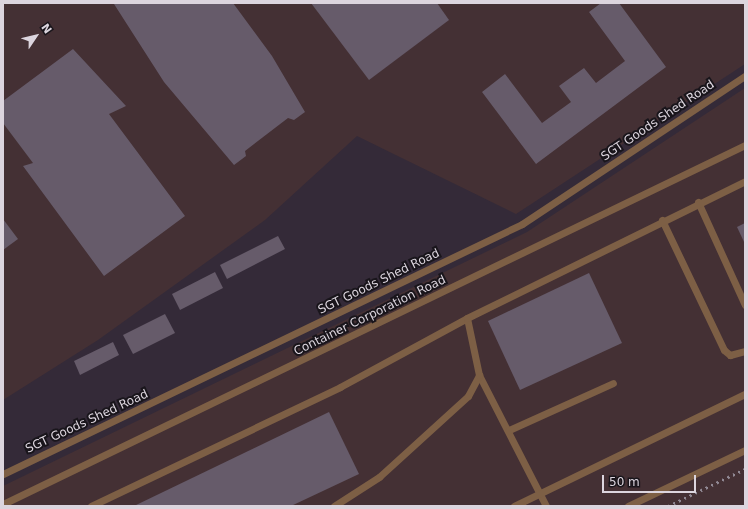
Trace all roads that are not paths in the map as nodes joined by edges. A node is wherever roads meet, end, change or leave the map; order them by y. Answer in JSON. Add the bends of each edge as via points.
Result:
{"nodes":[{"id":1,"x":745,"y":76,"type":"edge"},
{"id":2,"x":745,"y":145,"type":"edge"},
{"id":3,"x":745,"y":181,"type":"edge"},
{"id":4,"x":698,"y":202,"type":"junction"},
{"id":5,"x":662,"y":220,"type":"junction"},
{"id":6,"x":745,"y":305,"type":"edge"},
{"id":7,"x":467,"y":318,"type":"junction"},
{"id":8,"x":745,"y":351,"type":"edge"},
{"id":9,"x":479,"y":375,"type":"junction"},
{"id":10,"x":613,"y":383,"type":"dead end"},
{"id":11,"x":745,"y":394,"type":"edge"},
{"id":12,"x":509,"y":430,"type":"junction"},
{"id":13,"x":745,"y":450,"type":"edge"},
{"id":14,"x":3,"y":474,"type":"edge"},
{"id":15,"x":540,"y":493,"type":"junction"},
{"id":16,"x":3,"y":504,"type":"edge"},
{"id":17,"x":91,"y":506,"type":"edge"},
{"id":18,"x":334,"y":506,"type":"edge"},
{"id":19,"x":514,"y":506,"type":"edge"},
{"id":20,"x":546,"y":506,"type":"edge"},
{"id":21,"x":628,"y":506,"type":"edge"}],
"edges":[{"from":1,"to":14,"type":"lane","name":"SGT Goods Shed Road","via":[[522,224]]},
{"from":2,"to":16,"type":"lane","name":"Container Corporation Road"},
{"from":3,"to":4,"type":"lane"},
{"from":4,"to":5,"type":"lane"},
{"from":4,"to":6,"type":"lane"},
{"from":5,"to":7,"type":"lane"},
{"from":5,"to":8,"type":"lane","via":[[724,350],[730,355]]},
{"from":7,"to":9,"type":"lane"},
{"from":7,"to":17,"type":"lane","via":[[340,387]]},
{"from":9,"to":12,"type":"lane"},
{"from":9,"to":18,"type":"lane","via":[[468,396],[379,477]]},
{"from":10,"to":12,"type":"lane"},
{"from":11,"to":15,"type":"lane"},
{"from":12,"to":15,"type":"lane"},
{"from":13,"to":21,"type":"lane"},
{"from":15,"to":19,"type":"lane"},
{"from":15,"to":20,"type":"lane"}]}
